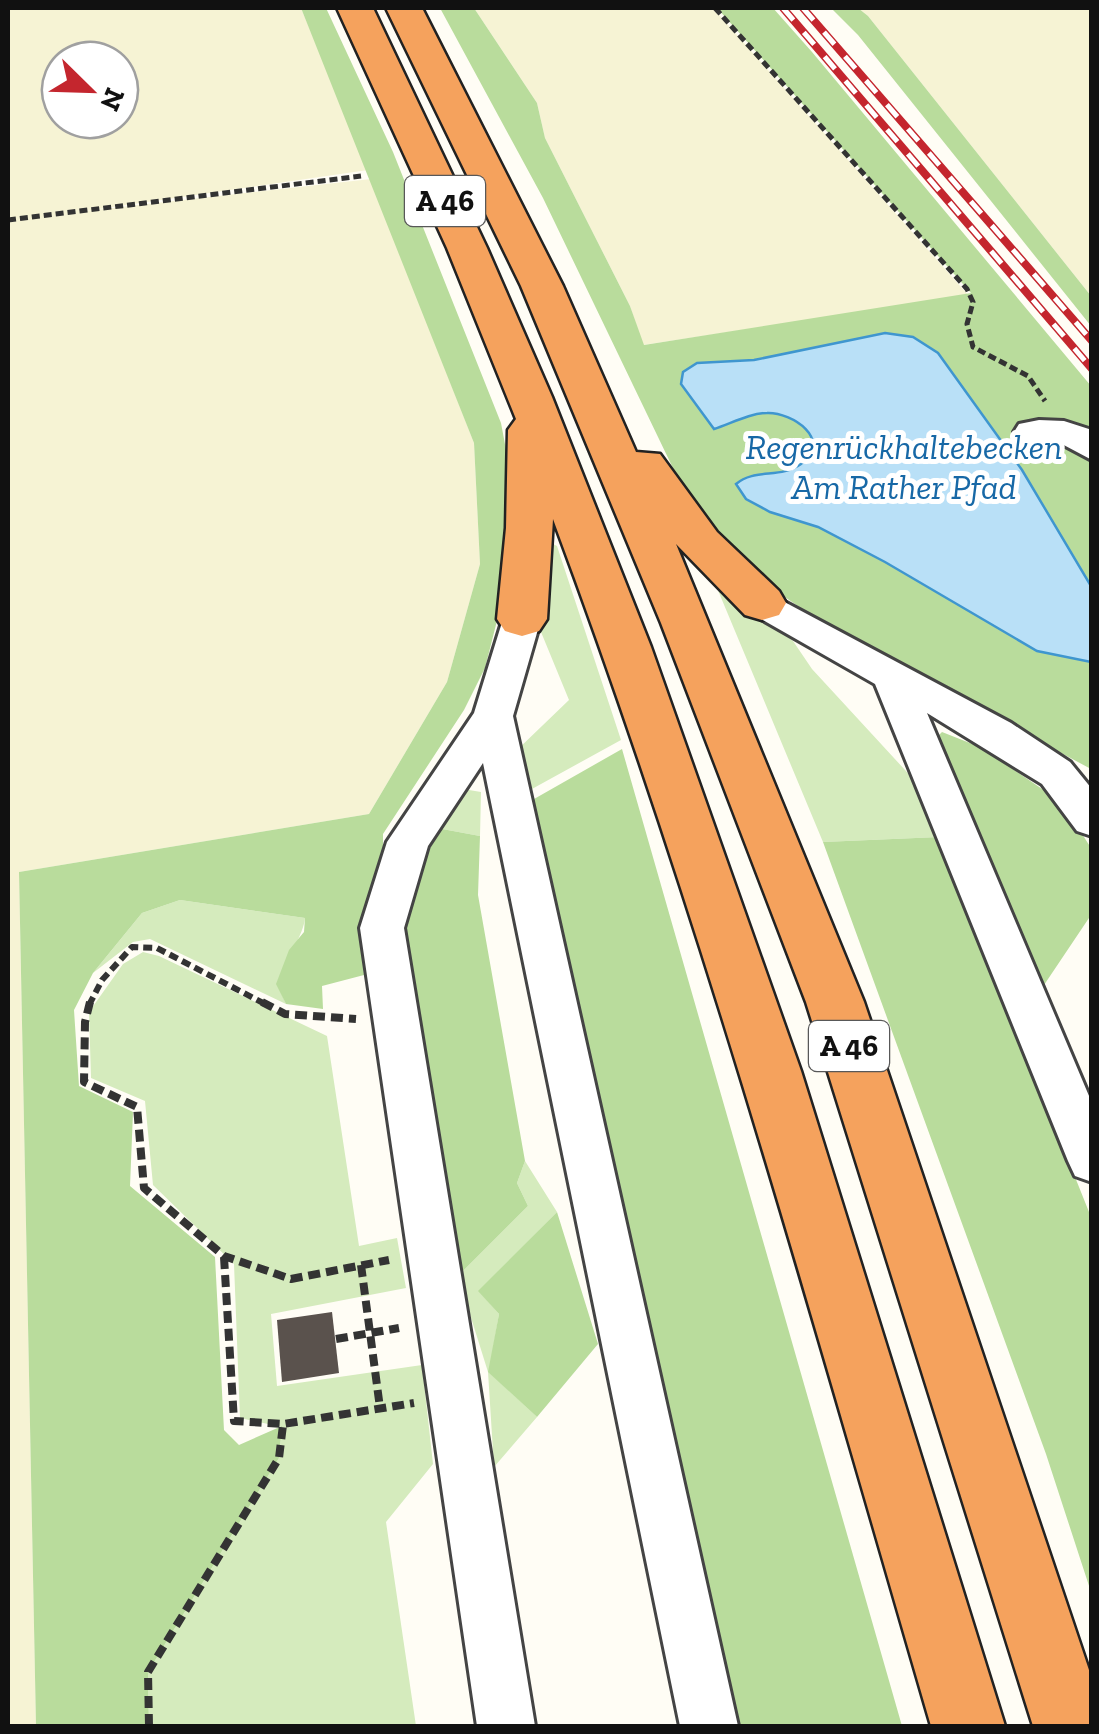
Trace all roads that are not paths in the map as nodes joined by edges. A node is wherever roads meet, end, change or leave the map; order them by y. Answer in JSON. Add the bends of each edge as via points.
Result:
{"nodes":[{"id":1,"x":355,"y":8,"type":"edge"},
{"id":2,"x":404,"y":8,"type":"edge"},
{"id":3,"x":557,"y":389,"type":"junction"},
{"id":4,"x":1042,"y":431,"type":"road end"},
{"id":5,"x":1092,"y":449,"type":"edge"},
{"id":6,"x":762,"y":603,"type":"joint"},
{"id":7,"x":522,"y":618,"type":"joint"},
{"id":8,"x":893,"y":678,"type":"junction"},
{"id":9,"x":493,"y":716,"type":"junction"},
{"id":10,"x":1092,"y":820,"type":"edge"},
{"id":11,"x":1092,"y":1161,"type":"edge"},
{"id":12,"x":506,"y":1726,"type":"edge"},
{"id":13,"x":709,"y":1726,"type":"edge"},
{"id":14,"x":968,"y":1726,"type":"edge"},
{"id":15,"x":1070,"y":1726,"type":"edge"}],
"edges":[{"from":1,"to":3,"type":"highway","number":"A 46","via":[[467,248]]},
{"from":2,"to":3,"type":"highway","number":"A 46","via":[[521,240]]},
{"from":3,"to":6,"type":"highway"},
{"from":3,"to":7,"type":"highway","via":[[530,528]]},
{"from":3,"to":14,"type":"highway","number":"A 46","via":[[626,647],[771,1071]]},
{"from":3,"to":15,"type":"highway","number":"A 46","via":[[686,623],[835,1002]]},
{"from":4,"to":5,"type":"lane","via":[[1076,436]]},
{"from":6,"to":8,"type":"lane"},
{"from":7,"to":9,"type":"lane"},
{"from":8,"to":10,"type":"lane","via":[[1056,773]]},
{"from":8,"to":11,"type":"lane"},
{"from":9,"to":12,"type":"lane","via":[[408,842],[382,928]]},
{"from":9,"to":13,"type":"lane"}]}
